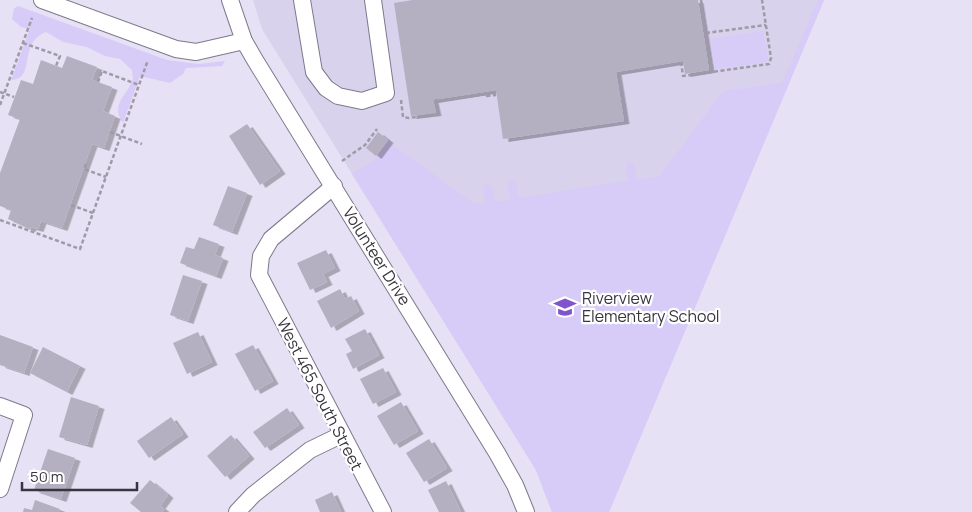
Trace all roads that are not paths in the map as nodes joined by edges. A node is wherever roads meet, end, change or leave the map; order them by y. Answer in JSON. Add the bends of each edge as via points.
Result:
{"nodes":[{"id":1,"x":42,"y":0,"type":"edge"},
{"id":2,"x":230,"y":0,"type":"edge"},
{"id":3,"x":302,"y":0,"type":"edge"},
{"id":4,"x":373,"y":0,"type":"edge"},
{"id":5,"x":244,"y":41,"type":"junction"},
{"id":6,"x":334,"y":186,"type":"junction"},
{"id":7,"x":0,"y":406,"type":"edge"},
{"id":8,"x":341,"y":435,"type":"junction"},
{"id":9,"x":0,"y":489,"type":"edge"},
{"id":10,"x":236,"y":512,"type":"edge"},
{"id":11,"x":382,"y":512,"type":"edge"},
{"id":12,"x":526,"y":512,"type":"edge"}],
"edges":[{"from":1,"to":5,"type":"street","via":[[176,49],[196,52]]},
{"from":2,"to":5,"type":"street","name":"Volunteer Drive"},
{"from":3,"to":4,"type":"street","via":[[314,72],[326,88],[338,96],[362,101],[386,93]]},
{"from":5,"to":6,"type":"street","name":"Volunteer Drive"},
{"from":6,"to":8,"type":"street","name":"West 465 South Street","via":[[271,239],[261,256],[259,275]]},
{"from":6,"to":12,"type":"street","name":"Volunteer Drive","via":[[497,453]]},
{"from":7,"to":9,"type":"street","via":[[24,415]]},
{"from":8,"to":10,"type":"street","via":[[310,450],[253,494]]},
{"from":8,"to":11,"type":"street","name":"West 465 South Street"}]}
